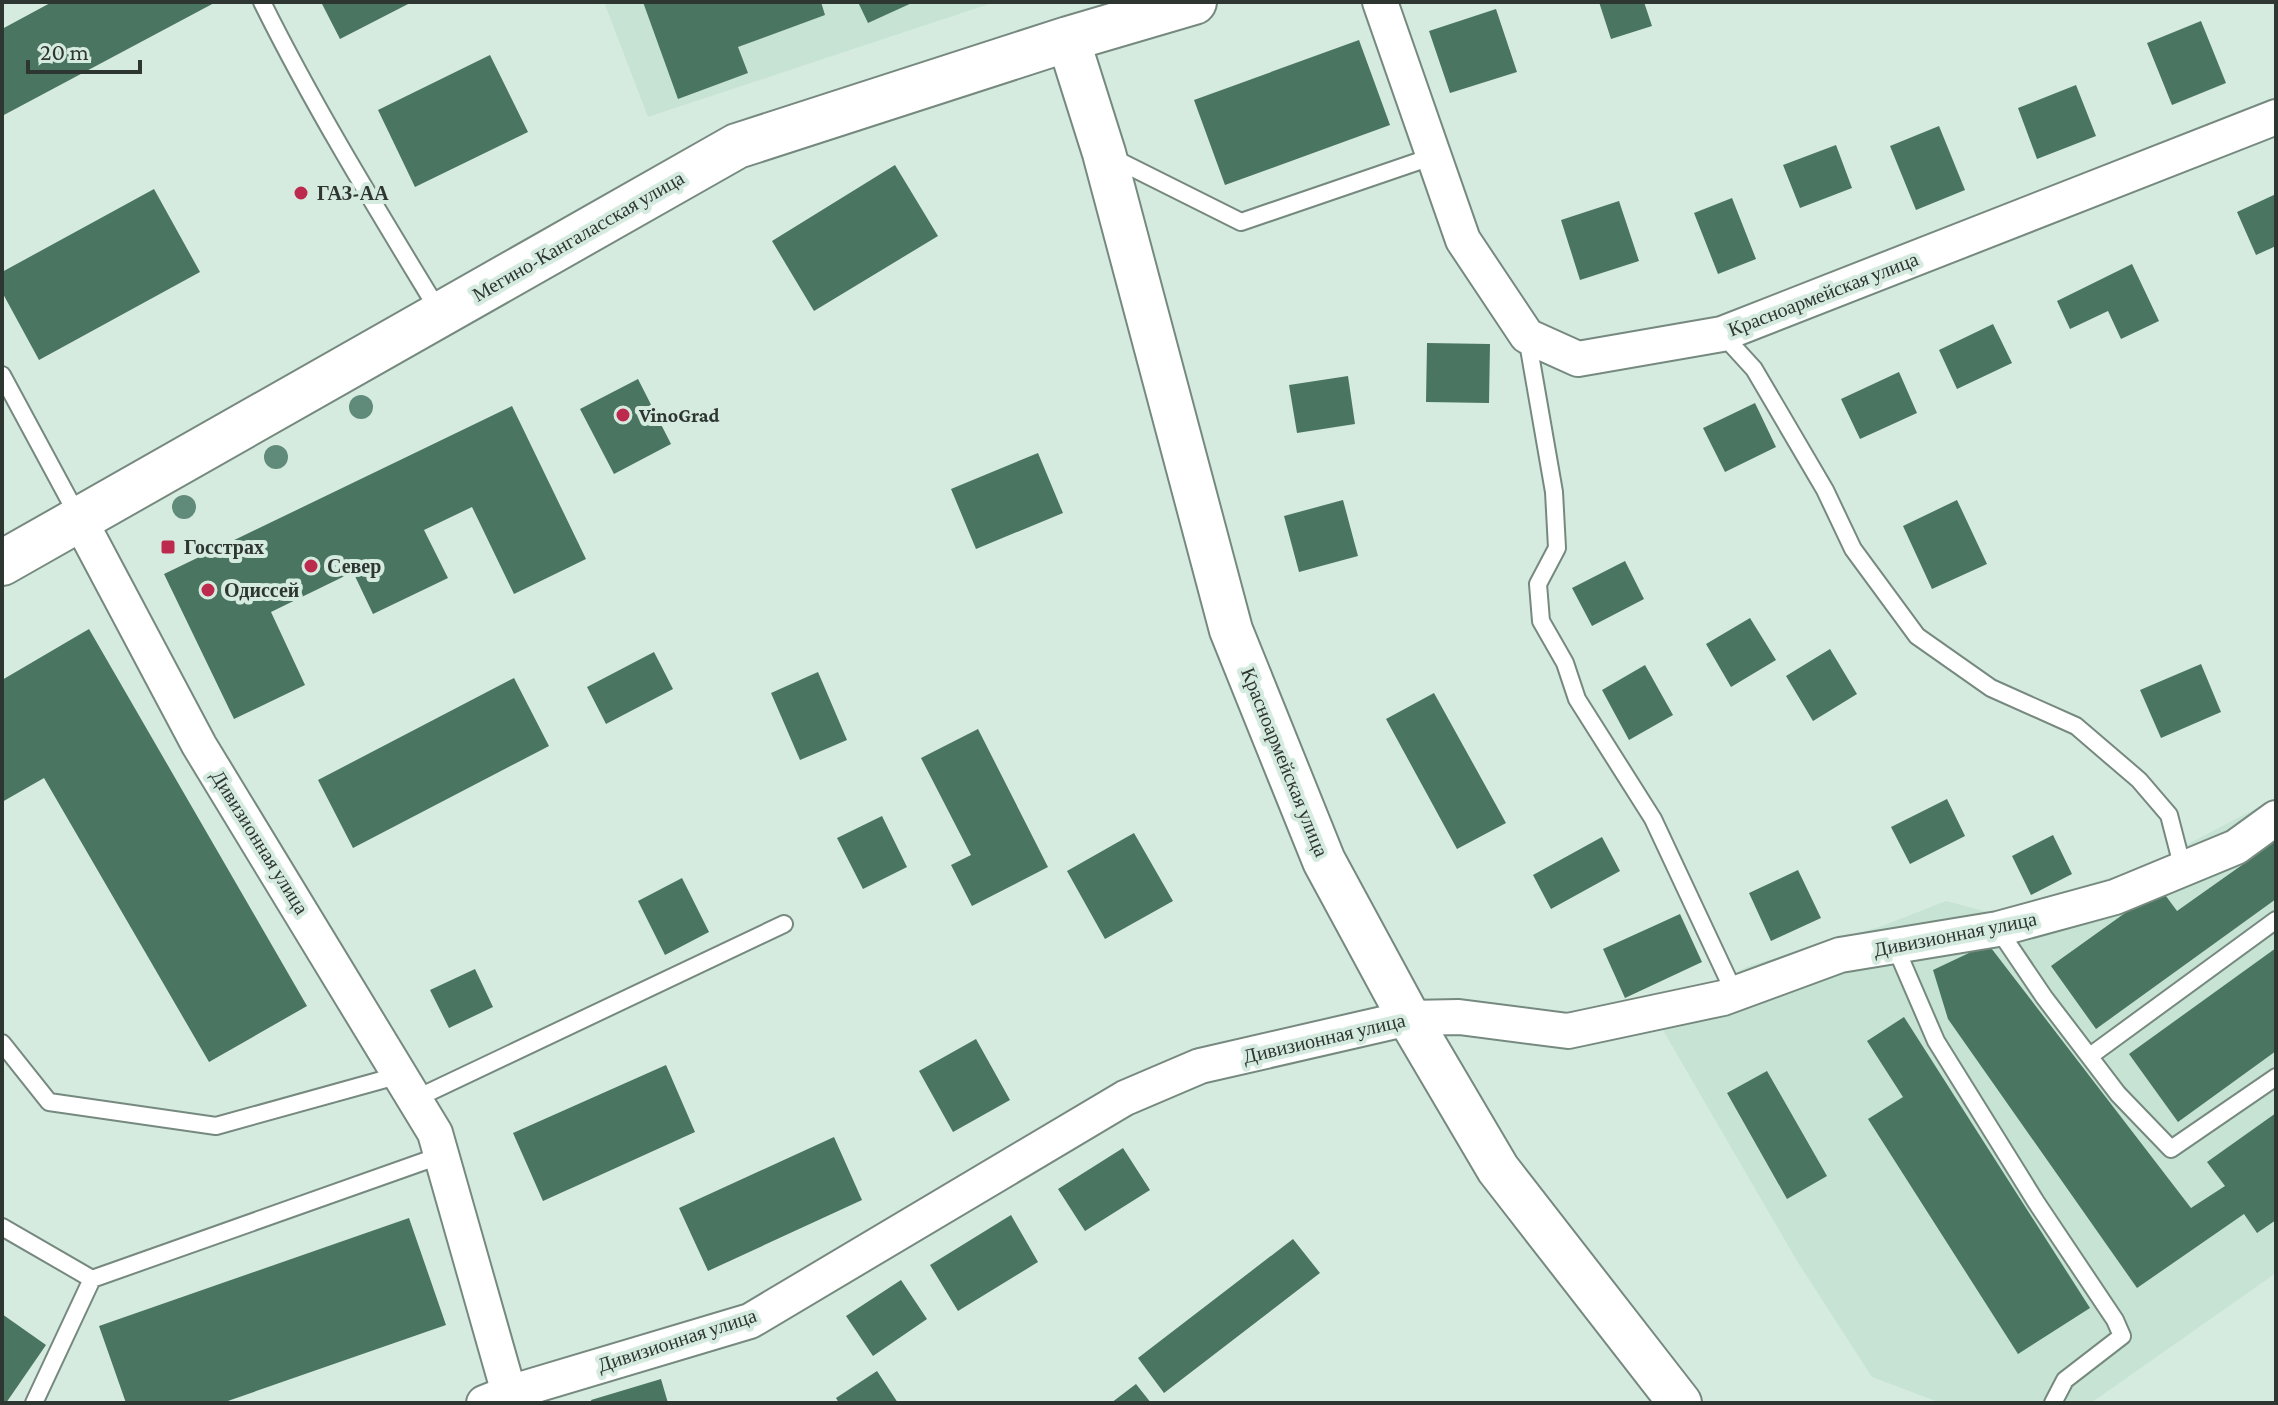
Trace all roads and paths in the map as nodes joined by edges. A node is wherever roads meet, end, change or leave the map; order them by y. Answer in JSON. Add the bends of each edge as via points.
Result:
{"nodes":[{"id":1,"x":262,"y":2,"type":"edge"},
{"id":2,"x":1194,"y":2,"type":"edge"},
{"id":3,"x":1380,"y":2,"type":"edge"},
{"id":4,"x":1068,"y":39,"type":"junction"},
{"id":5,"x":2276,"y":117,"type":"edge"},
{"id":6,"x":1104,"y":153,"type":"junction"},
{"id":7,"x":1434,"y":156,"type":"junction"},
{"id":8,"x":440,"y":314,"type":"junction"},
{"id":9,"x":1722,"y":334,"type":"junction"},
{"id":10,"x":1527,"y":336,"type":"junction"},
{"id":11,"x":2,"y":375,"type":"edge"},
{"id":12,"x":79,"y":519,"type":"junction"},
{"id":13,"x":2,"y":563,"type":"edge"},
{"id":14,"x":2276,"y":818,"type":"edge"},
{"id":15,"x":2183,"y":869,"type":"junction"},
{"id":16,"x":2276,"y":920,"type":"edge"},
{"id":17,"x":784,"y":924,"type":"dead end"},
{"id":18,"x":1998,"y":929,"type":"junction"},
{"id":19,"x":1895,"y":946,"type":"junction"},
{"id":20,"x":1735,"y":994,"type":"junction"},
{"id":21,"x":1409,"y":1018,"type":"junction"},
{"id":22,"x":2,"y":1043,"type":"edge"},
{"id":23,"x":2090,"y":1056,"type":"junction"},
{"id":24,"x":2276,"y":1077,"type":"edge"},
{"id":25,"x":408,"y":1087,"type":"junction"},
{"id":26,"x":442,"y":1155,"type":"junction"},
{"id":27,"x":2,"y":1227,"type":"edge"},
{"id":28,"x":92,"y":1279,"type":"junction"},
{"id":29,"x":497,"y":1398,"type":"edge"},
{"id":30,"x":34,"y":1403,"type":"edge"},
{"id":31,"x":1680,"y":1403,"type":"edge"},
{"id":32,"x":2053,"y":1403,"type":"edge"}],
"edges":[{"from":1,"to":8,"type":"lane","via":[[353,170]]},
{"from":2,"to":4,"type":"main road","name":"Мегино-Кангаласская улица"},
{"from":3,"to":7,"type":"street"},
{"from":4,"to":6,"type":"street","name":"Красноармейская улица"},
{"from":4,"to":8,"type":"main road","name":"Мегино-Кангаласская улица","via":[[737,146]]},
{"from":5,"to":9,"type":"street","name":"Красноармейская улица"},
{"from":6,"to":7,"type":"lane","via":[[1241,222]]},
{"from":6,"to":21,"type":"street","name":"Красноармейская улица","via":[[1231,630],[1324,861]]},
{"from":7,"to":10,"type":"street","via":[[1463,240]]},
{"from":8,"to":12,"type":"main road","name":"Мегино-Кангаласская улица"},
{"from":9,"to":10,"type":"street","name":"Красноармейская улица","via":[[1578,359]]},
{"from":9,"to":15,"type":"lane","via":[[1754,369],[1853,549],[1917,636],[1991,688],[2076,726],[2139,780],[2169,815]]},
{"from":10,"to":20,"type":"lane","via":[[1555,506],[1557,548],[1538,584],[1541,621],[1565,663],[1577,699],[1653,819]]},
{"from":11,"to":12,"type":"lane"},
{"from":12,"to":13,"type":"main road","name":"Мегино-Кангаласская улица"},
{"from":12,"to":25,"type":"street","name":"Дивизионная улица","via":[[199,745]]},
{"from":14,"to":15,"type":"street","name":"Дивизионная улица","via":[[2236,847]]},
{"from":15,"to":18,"type":"street","name":"Дивизионная улица","via":[[2115,897]]},
{"from":16,"to":23,"type":"lane"},
{"from":17,"to":25,"type":"lane"},
{"from":18,"to":19,"type":"street","name":"Дивизионная улица"},
{"from":18,"to":23,"type":"lane"},
{"from":19,"to":20,"type":"street","name":"Дивизионная улица","via":[[1840,955]]},
{"from":19,"to":32,"type":"lane","via":[[1936,1041],[2122,1336],[2065,1380]]},
{"from":20,"to":21,"type":"street","name":"Дивизионная улица","via":[[1568,1031],[1459,1017]]},
{"from":21,"to":29,"type":"street","name":"Дивизионная улица","via":[[1200,1066],[1125,1098],[750,1321]]},
{"from":21,"to":31,"type":"street","name":"Красноармейская улица","via":[[1498,1169]]},
{"from":22,"to":25,"type":"lane","via":[[49,1102],[216,1126]]},
{"from":23,"to":24,"type":"lane","via":[[2171,1149]]},
{"from":25,"to":26,"type":"street","name":"Дивизионная улица"},
{"from":26,"to":28,"type":"lane"},
{"from":26,"to":29,"type":"street","name":"Дивизионная улица"},
{"from":27,"to":28,"type":"lane"},
{"from":28,"to":30,"type":"lane"}]}
